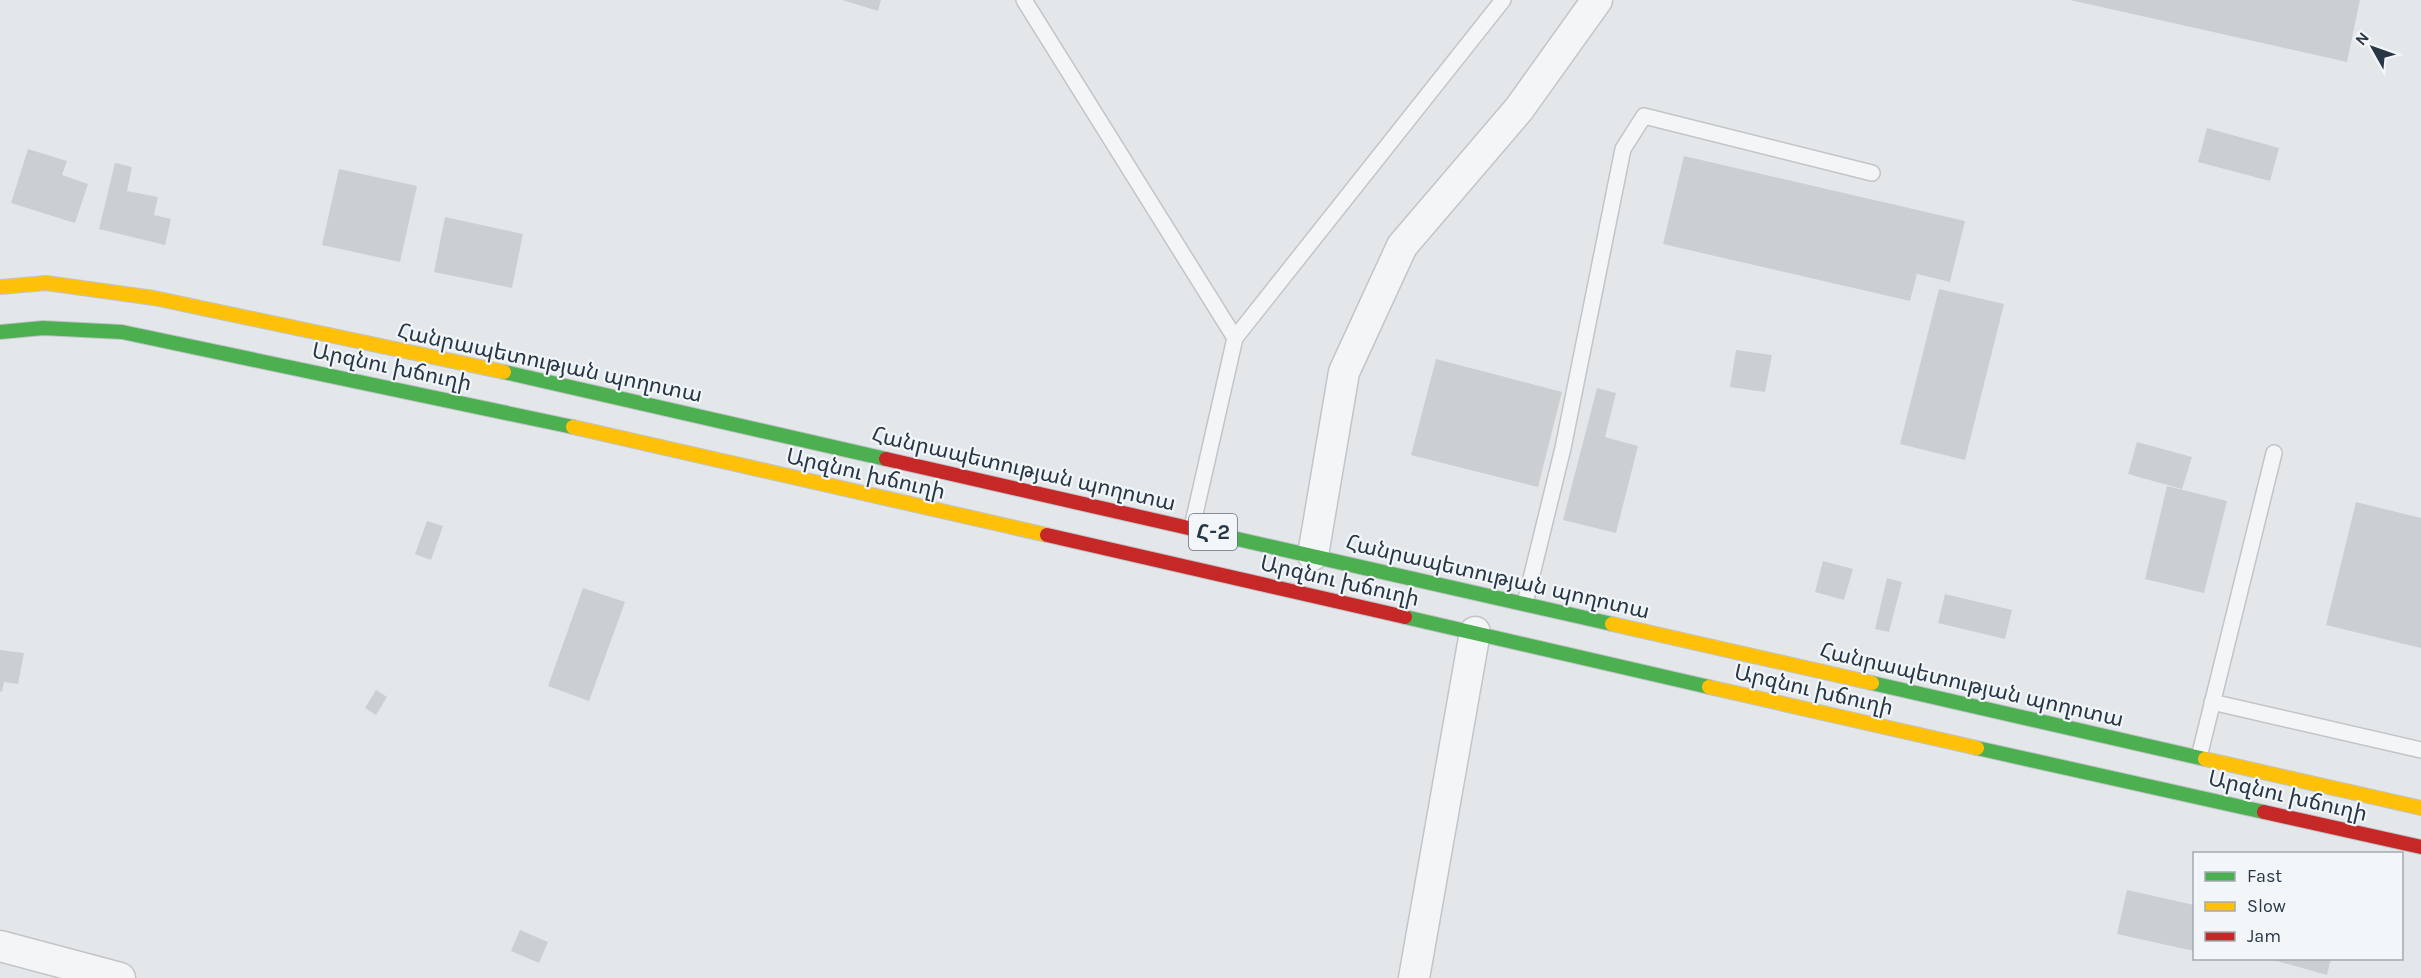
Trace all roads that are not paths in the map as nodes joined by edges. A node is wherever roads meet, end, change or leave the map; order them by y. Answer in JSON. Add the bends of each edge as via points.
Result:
{"nodes":[{"id":1,"x":1024,"y":0,"type":"edge"},
{"id":2,"x":1503,"y":0,"type":"edge"},
{"id":3,"x":1597,"y":0,"type":"edge"},
{"id":4,"x":1872,"y":173,"type":"dead end"},
{"id":5,"x":0,"y":287,"type":"edge"},
{"id":6,"x":0,"y":332,"type":"edge"},
{"id":7,"x":1235,"y":338,"type":"junction"},
{"id":8,"x":2274,"y":453,"type":"dead end"},
{"id":9,"x":1192,"y":527,"type":"junction"},
{"id":10,"x":1313,"y":555,"type":"junction"},
{"id":11,"x":1525,"y":603,"type":"junction"},
{"id":12,"x":1475,"y":632,"type":"junction"},
{"id":13,"x":2212,"y":702,"type":"junction"},
{"id":14,"x":2421,"y":750,"type":"edge"},
{"id":15,"x":2199,"y":757,"type":"junction"},
{"id":16,"x":2421,"y":808,"type":"edge"},
{"id":17,"x":2421,"y":847,"type":"edge"},
{"id":18,"x":0,"y":946,"type":"edge"},
{"id":19,"x":120,"y":978,"type":"edge"},
{"id":20,"x":1414,"y":978,"type":"edge"}],
"edges":[{"from":1,"to":7,"type":"lane"},
{"from":2,"to":7,"type":"lane"},
{"from":3,"to":10,"type":"street","via":[[1519,109],[1402,246],[1344,372]]},
{"from":4,"to":11,"type":"lane","via":[[1644,116],[1623,149],[1563,448]]},
{"from":5,"to":9,"type":"main road","name":"Հանրապետության պողոտա","number":"Հ-2","via":[[46,283],[154,298]]},
{"from":6,"to":12,"type":"main road","name":"Արզնու խճուղի","number":"Հ-2","via":[[43,328],[122,332],[191,345],[483,406]]},
{"from":7,"to":9,"type":"lane"},
{"from":8,"to":13,"type":"lane"},
{"from":9,"to":10,"type":"main road","name":"Հանրապետության պողոտա","number":"Հ-2"},
{"from":10,"to":11,"type":"main road","name":"Հանրապետության պողոտա","number":"Հ-2"},
{"from":11,"to":15,"type":"main road","name":"Հանրապետության պողոտա","number":"Հ-2"},
{"from":12,"to":17,"type":"main road","name":"Արզնու խճուղի","number":"Հ-2"},
{"from":12,"to":20,"type":"street"},
{"from":13,"to":14,"type":"lane"},
{"from":13,"to":15,"type":"lane"},
{"from":15,"to":16,"type":"main road","name":"Հանրապետության պողոտա","number":"Հ-2"},
{"from":18,"to":19,"type":"street"}]}
